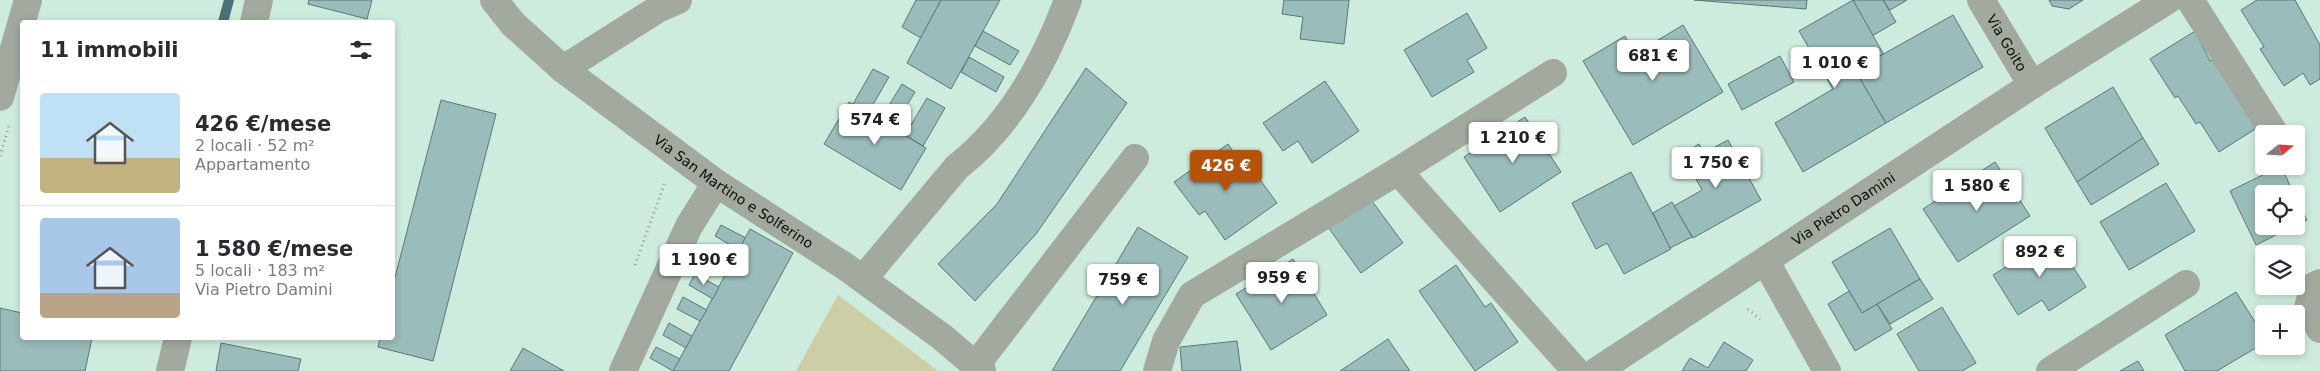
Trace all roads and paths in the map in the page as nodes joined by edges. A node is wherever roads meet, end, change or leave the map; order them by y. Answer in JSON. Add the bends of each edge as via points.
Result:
{"nodes":[{"id":1,"x":28,"y":0,"type":"edge"},
{"id":2,"x":259,"y":0,"type":"edge"},
{"id":3,"x":494,"y":0,"type":"edge"},
{"id":4,"x":678,"y":0,"type":"edge"},
{"id":5,"x":1068,"y":0,"type":"edge"},
{"id":6,"x":1981,"y":0,"type":"edge"},
{"id":7,"x":2168,"y":0,"type":"edge"},
{"id":8,"x":2190,"y":0,"type":"edge"},
{"id":9,"x":22,"y":20,"type":"edge"},
{"id":10,"x":254,"y":20,"type":"edge"},
{"id":11,"x":20,"y":28,"type":"edge"},
{"id":12,"x":563,"y":68,"type":"junction"},
{"id":13,"x":1553,"y":73,"type":"dead end"},
{"id":14,"x":2032,"y":86,"type":"junction"},
{"id":15,"x":0,"y":97,"type":"edge"},
{"id":16,"x":2269,"y":125,"type":"edge"},
{"id":17,"x":1135,"y":158,"type":"dead end"},
{"id":18,"x":1398,"y":171,"type":"junction"},
{"id":19,"x":716,"y":182,"type":"junction"},
{"id":20,"x":1766,"y":262,"type":"junction"},
{"id":21,"x":863,"y":280,"type":"junction"},
{"id":22,"x":2320,"y":283,"type":"edge"},
{"id":23,"x":2186,"y":284,"type":"dead end"},
{"id":24,"x":2320,"y":329,"type":"edge"},
{"id":25,"x":178,"y":340,"type":"edge"},
{"id":26,"x":979,"y":368,"type":"edge"},
{"id":27,"x":170,"y":371,"type":"edge"},
{"id":28,"x":623,"y":371,"type":"edge"},
{"id":29,"x":1158,"y":371,"type":"edge"},
{"id":30,"x":1576,"y":371,"type":"edge"},
{"id":31,"x":1597,"y":371,"type":"edge"},
{"id":32,"x":1827,"y":371,"type":"edge"},
{"id":33,"x":2050,"y":371,"type":"edge"}],
"edges":[{"from":1,"to":9,"type":"street"},
{"from":2,"to":10,"type":"street"},
{"from":3,"to":12,"type":"street","name":"Via San Martino e Solferino","via":[[513,24]]},
{"from":4,"to":12,"type":"street"},
{"from":5,"to":21,"type":"street","via":[[1054,38],[1012,110],[975,153],[957,167]]},
{"from":6,"to":14,"type":"street","name":"Via Goito"},
{"from":7,"to":14,"type":"street","name":"Via Pietro Damini"},
{"from":8,"to":16,"type":"street"},
{"from":11,"to":15,"type":"street"},
{"from":12,"to":19,"type":"street","name":"Via San Martino e Solferino"},
{"from":13,"to":18,"type":"street"},
{"from":14,"to":20,"type":"street","name":"Via Pietro Damini"},
{"from":17,"to":26,"type":"street"},
{"from":18,"to":29,"type":"street","via":[[1192,295],[1166,341]]},
{"from":18,"to":30,"type":"street"},
{"from":19,"to":21,"type":"street","name":"Via San Martino e Solferino"},
{"from":19,"to":28,"type":"street","via":[[689,226]]},
{"from":20,"to":31,"type":"street","name":"Via Pietro Damini"},
{"from":20,"to":32,"type":"street"},
{"from":21,"to":26,"type":"street","name":"Via San Martino e Solferino"},
{"from":22,"to":24,"type":"street","via":[[2314,286],[2308,308]]},
{"from":23,"to":33,"type":"street"},
{"from":25,"to":27,"type":"street"}]}
